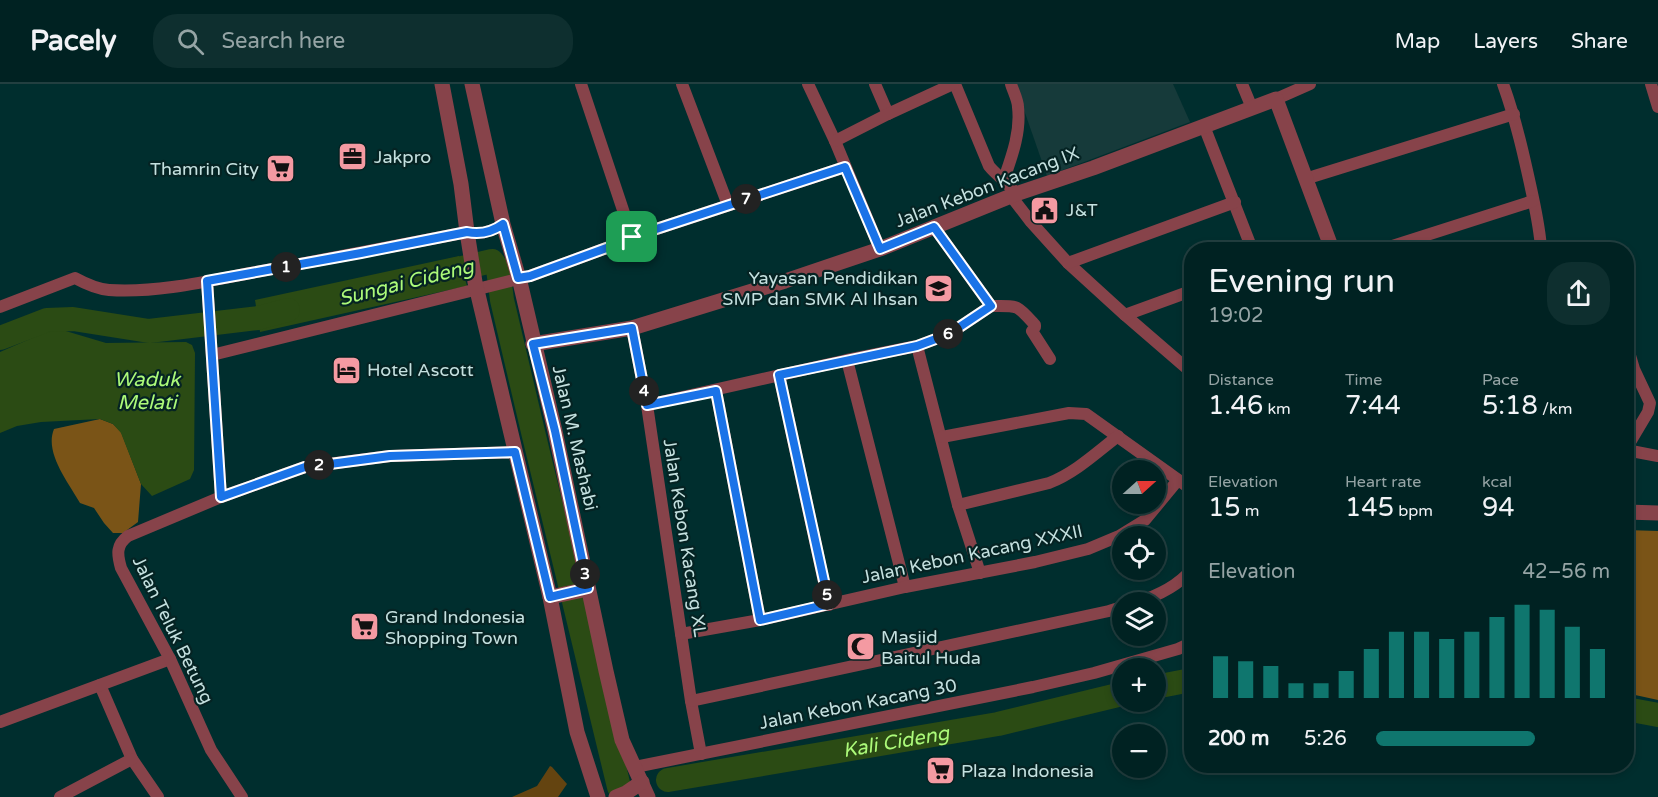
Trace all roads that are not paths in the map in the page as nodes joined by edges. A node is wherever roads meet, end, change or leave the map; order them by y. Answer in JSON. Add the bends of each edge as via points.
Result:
{"nodes":[{"id":1,"x":442,"y":84,"type":"edge"},
{"id":2,"x":472,"y":84,"type":"edge"},
{"id":3,"x":581,"y":84,"type":"edge"},
{"id":4,"x":682,"y":84,"type":"edge"},
{"id":5,"x":808,"y":84,"type":"edge"},
{"id":6,"x":875,"y":84,"type":"edge"},
{"id":7,"x":954,"y":84,"type":"edge"},
{"id":8,"x":1011,"y":84,"type":"edge"},
{"id":9,"x":1242,"y":84,"type":"edge"},
{"id":10,"x":1310,"y":84,"type":"edge"},
{"id":11,"x":1503,"y":84,"type":"edge"},
{"id":12,"x":1651,"y":84,"type":"edge"},
{"id":13,"x":1276,"y":99,"type":"junction"},
{"id":14,"x":1658,"y":107,"type":"edge"},
{"id":15,"x":1252,"y":108,"type":"junction"},
{"id":16,"x":888,"y":114,"type":"junction"},
{"id":17,"x":1514,"y":114,"type":"junction"},
{"id":18,"x":1204,"y":126,"type":"junction"},
{"id":19,"x":835,"y":141,"type":"junction"},
{"id":20,"x":845,"y":167,"type":"junction"},
{"id":21,"x":1004,"y":179,"type":"junction"},
{"id":22,"x":1305,"y":179,"type":"junction"},
{"id":23,"x":1014,"y":195,"type":"junction"},
{"id":24,"x":1533,"y":201,"type":"junction"},
{"id":25,"x":1235,"y":202,"type":"junction"},
{"id":26,"x":728,"y":204,"type":"junction"},
{"id":27,"x":503,"y":224,"type":"junction"},
{"id":28,"x":934,"y":227,"type":"junction"},
{"id":29,"x":468,"y":237,"type":"junction"},
{"id":30,"x":632,"y":237,"type":"junction"},
{"id":31,"x":1249,"y":242,"type":"edge"},
{"id":32,"x":1329,"y":242,"type":"edge"},
{"id":33,"x":1405,"y":242,"type":"edge"},
{"id":34,"x":1540,"y":242,"type":"edge"},
{"id":35,"x":880,"y":249,"type":"junction"},
{"id":36,"x":1068,"y":263,"type":"junction"},
{"id":37,"x":515,"y":279,"type":"junction"},
{"id":38,"x":207,"y":281,"type":"junction"},
{"id":39,"x":478,"y":286,"type":"junction"},
{"id":40,"x":1184,"y":294,"type":"edge"},
{"id":41,"x":0,"y":306,"type":"edge"},
{"id":42,"x":991,"y":306,"type":"junction"},
{"id":43,"x":1125,"y":315,"type":"junction"},
{"id":44,"x":632,"y":328,"type":"junction"},
{"id":45,"x":533,"y":344,"type":"junction"},
{"id":46,"x":917,"y":346,"type":"junction"},
{"id":47,"x":212,"y":355,"type":"junction"},
{"id":48,"x":1050,"y":359,"type":"dead end"},
{"id":49,"x":847,"y":360,"type":"junction"},
{"id":50,"x":1184,"y":363,"type":"edge"},
{"id":51,"x":1634,"y":369,"type":"edge"},
{"id":52,"x":779,"y":375,"type":"junction"},
{"id":53,"x":716,"y":391,"type":"junction"},
{"id":54,"x":647,"y":405,"type":"junction"},
{"id":55,"x":1118,"y":436,"type":"junction"},
{"id":56,"x":1634,"y":436,"type":"edge"},
{"id":57,"x":942,"y":437,"type":"junction"},
{"id":58,"x":1634,"y":451,"type":"edge"},
{"id":59,"x":515,"y":452,"type":"junction"},
{"id":60,"x":1658,"y":456,"type":"edge"},
{"id":61,"x":1178,"y":480,"type":"junction"},
{"id":62,"x":1184,"y":484,"type":"edge"},
{"id":63,"x":221,"y":497,"type":"junction"},
{"id":64,"x":958,"y":505,"type":"junction"},
{"id":65,"x":1634,"y":512,"type":"edge"},
{"id":66,"x":1658,"y":513,"type":"edge"},
{"id":67,"x":980,"y":573,"type":"junction"},
{"id":68,"x":1184,"y":576,"type":"edge"},
{"id":69,"x":905,"y":587,"type":"junction"},
{"id":70,"x":584,"y":589,"type":"junction"},
{"id":71,"x":1161,"y":592,"type":"edge"},
{"id":72,"x":555,"y":596,"type":"junction"},
{"id":73,"x":829,"y":604,"type":"junction"},
{"id":74,"x":1112,"y":610,"type":"edge"},
{"id":75,"x":760,"y":620,"type":"junction"},
{"id":76,"x":681,"y":634,"type":"junction"},
{"id":77,"x":1184,"y":646,"type":"edge"},
{"id":78,"x":170,"y":659,"type":"junction"},
{"id":79,"x":100,"y":685,"type":"junction"},
{"id":80,"x":691,"y":701,"type":"junction"},
{"id":81,"x":0,"y":722,"type":"edge"},
{"id":82,"x":701,"y":754,"type":"junction"},
{"id":83,"x":132,"y":759,"type":"junction"},
{"id":84,"x":635,"y":767,"type":"junction"},
{"id":85,"x":642,"y":782,"type":"junction"},
{"id":86,"x":60,"y":797,"type":"edge"},
{"id":87,"x":158,"y":797,"type":"edge"},
{"id":88,"x":242,"y":797,"type":"edge"},
{"id":89,"x":598,"y":797,"type":"edge"},
{"id":90,"x":616,"y":797,"type":"edge"},
{"id":91,"x":648,"y":797,"type":"edge"}],
"edges":[{"from":1,"to":29,"type":"street"},
{"from":2,"to":27,"type":"street","name":"Jalan M. Mashabi"},
{"from":3,"to":30,"type":"street"},
{"from":4,"to":26,"type":"street"},
{"from":5,"to":19,"type":"street"},
{"from":6,"to":16,"type":"street"},
{"from":7,"to":16,"type":"street"},
{"from":7,"to":21,"type":"street","via":[[989,166]]},
{"from":8,"to":21,"type":"street","via":[[1018,121],[1015,147]]},
{"from":9,"to":15,"type":"street"},
{"from":10,"to":13,"type":"street","name":"Jalan Kebon Kacang IX"},
{"from":11,"to":17,"type":"street"},
{"from":12,"to":14,"type":"street"},
{"from":13,"to":15,"type":"street","name":"Jalan Kebon Kacang IX"},
{"from":13,"to":22,"type":"street"},
{"from":15,"to":18,"type":"street","name":"Jalan Kebon Kacang IX"},
{"from":16,"to":19,"type":"street"},
{"from":17,"to":22,"type":"street"},
{"from":17,"to":24,"type":"street"},
{"from":18,"to":23,"type":"street","name":"Jalan Kebon Kacang IX"},
{"from":18,"to":25,"type":"street"},
{"from":19,"to":20,"type":"street"},
{"from":20,"to":26,"type":"street"},
{"from":20,"to":35,"type":"street"},
{"from":21,"to":23,"type":"street"},
{"from":22,"to":32,"type":"street"},
{"from":23,"to":28,"type":"street","name":"Jalan Kebon Kacang IX"},
{"from":23,"to":36,"type":"street","via":[[1031,222]]},
{"from":24,"to":33,"type":"street"},
{"from":24,"to":34,"type":"street"},
{"from":25,"to":31,"type":"street"},
{"from":25,"to":36,"type":"street"},
{"from":26,"to":30,"type":"street"},
{"from":27,"to":29,"type":"street"},
{"from":27,"to":37,"type":"street","name":"Jalan M. Mashabi"},
{"from":28,"to":35,"type":"street","name":"Jalan Kebon Kacang IX"},
{"from":28,"to":42,"type":"street"},
{"from":29,"to":38,"type":"street"},
{"from":29,"to":39,"type":"street"},
{"from":30,"to":37,"type":"street"},
{"from":35,"to":44,"type":"street","name":"Jalan Kebon Kacang IX"},
{"from":36,"to":43,"type":"street"},
{"from":37,"to":39,"type":"street"},
{"from":37,"to":45,"type":"street","name":"Jalan M. Mashabi"},
{"from":38,"to":41,"type":"street","via":[[141,291],[96,288],[75,278]]},
{"from":38,"to":47,"type":"street"},
{"from":39,"to":47,"type":"street"},
{"from":39,"to":59,"type":"street"},
{"from":40,"to":43,"type":"street"},
{"from":42,"to":46,"type":"street","via":[[949,334]]},
{"from":42,"to":48,"type":"street","via":[[1022,310],[1035,325],[1032,332]]},
{"from":43,"to":50,"type":"street"},
{"from":44,"to":45,"type":"street","name":"Jalan Kebon Kacang IX"},
{"from":44,"to":54,"type":"street","name":"Jalan Kebon Kacang XL"},
{"from":45,"to":70,"type":"street","name":"Jalan M. Mashabi","via":[[555,431]]},
{"from":46,"to":49,"type":"street"},
{"from":46,"to":57,"type":"street"},
{"from":47,"to":63,"type":"street"},
{"from":49,"to":52,"type":"street"},
{"from":49,"to":69,"type":"street"},
{"from":51,"to":56,"type":"street","via":[[1650,403]]},
{"from":52,"to":53,"type":"street"},
{"from":52,"to":73,"type":"street"},
{"from":53,"to":54,"type":"street"},
{"from":53,"to":75,"type":"street"},
{"from":54,"to":76,"type":"street","name":"Jalan Kebon Kacang XL"},
{"from":55,"to":57,"type":"street","via":[[1093,417],[1069,413]]},
{"from":55,"to":61,"type":"street"},
{"from":55,"to":64,"type":"street","via":[[1059,479]]},
{"from":57,"to":64,"type":"street"},
{"from":58,"to":60,"type":"street"},
{"from":59,"to":63,"type":"street","name":"Jalan Teluk Betung","via":[[390,456],[305,467]]},
{"from":59,"to":72,"type":"street"},
{"from":61,"to":62,"type":"street"},
{"from":61,"to":67,"type":"street","name":"Jalan Kebon Kacang XXXII","via":[[1145,520],[1119,536],[1088,549]]},
{"from":63,"to":78,"type":"street","name":"Jalan Teluk Betung","via":[[128,536],[118,548],[121,568]]},
{"from":64,"to":67,"type":"street"},
{"from":65,"to":66,"type":"street"},
{"from":67,"to":69,"type":"street","name":"Jalan Kebon Kacang XXXII"},
{"from":68,"to":71,"type":"street"},
{"from":69,"to":73,"type":"street","name":"Jalan Kebon Kacang XXXII"},
{"from":70,"to":72,"type":"street"},
{"from":70,"to":84,"type":"street","name":"Jalan M. Mashabi","via":[[622,740]]},
{"from":72,"to":89,"type":"street","via":[[577,732]]},
{"from":73,"to":75,"type":"street","name":"Jalan Kebon Kacang XXXII"},
{"from":74,"to":80,"type":"street"},
{"from":75,"to":76,"type":"street","name":"Jalan Kebon Kacang XXXII"},
{"from":76,"to":80,"type":"street","name":"Jalan Kebon Kacang XL"},
{"from":77,"to":82,"type":"street","name":"Jalan Kebon Kacang 30","via":[[1074,678]]},
{"from":78,"to":79,"type":"street"},
{"from":78,"to":88,"type":"street","name":"Jalan Teluk Betung","via":[[211,750]]},
{"from":79,"to":81,"type":"street"},
{"from":79,"to":83,"type":"street"},
{"from":80,"to":82,"type":"street","name":"Jalan Kebon Kacang XL"},
{"from":82,"to":84,"type":"street","name":"Jalan Kebon Kacang 30"},
{"from":83,"to":86,"type":"street"},
{"from":83,"to":87,"type":"street"},
{"from":84,"to":85,"type":"street","name":"Jalan M. Mashabi"},
{"from":85,"to":90,"type":"street"},
{"from":85,"to":91,"type":"street","name":"Jalan M. Mashabi"}]}
